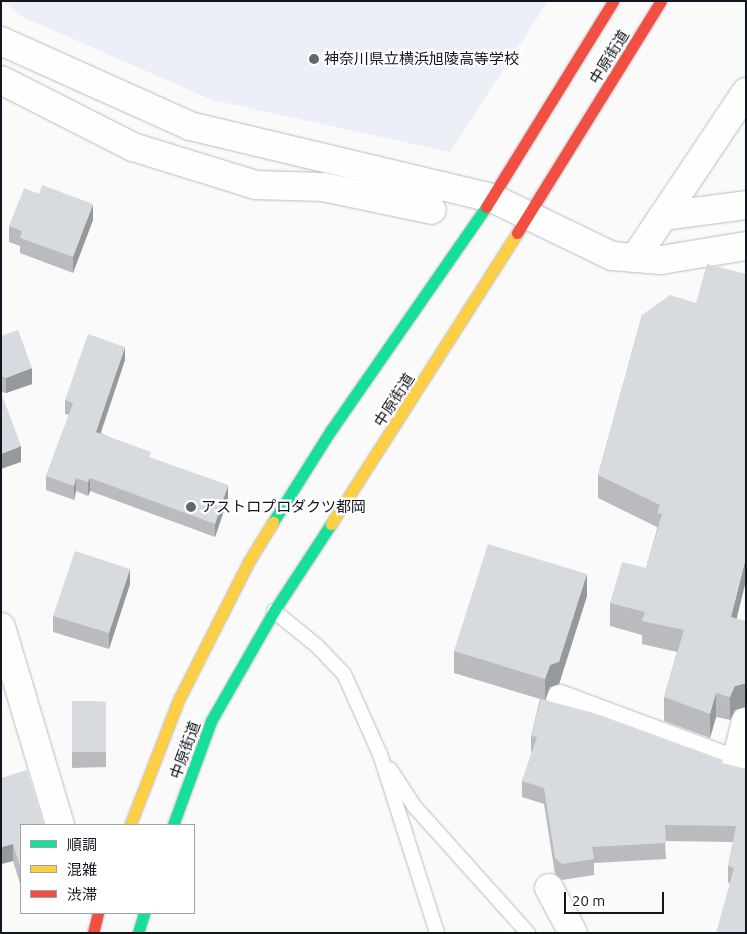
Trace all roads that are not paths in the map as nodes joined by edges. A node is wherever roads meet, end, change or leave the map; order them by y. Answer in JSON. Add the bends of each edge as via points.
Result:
{"nodes":[{"id":1,"x":614,"y":1,"type":"edge"},
{"id":2,"x":661,"y":1,"type":"edge"},
{"id":3,"x":1,"y":41,"type":"edge"},
{"id":4,"x":1,"y":80,"type":"edge"},
{"id":5,"x":746,"y":92,"type":"edge"},
{"id":6,"x":492,"y":198,"type":"junction"},
{"id":7,"x":746,"y":205,"type":"edge"},
{"id":8,"x":432,"y":210,"type":"dead end"},
{"id":9,"x":663,"y":216,"type":"junction"},
{"id":10,"x":522,"y":225,"type":"junction"},
{"id":11,"x":746,"y":246,"type":"edge"},
{"id":12,"x":635,"y":258,"type":"junction"},
{"id":13,"x":274,"y":611,"type":"junction"},
{"id":14,"x":1,"y":626,"type":"edge"},
{"id":15,"x":560,"y":699,"type":"dead end"},
{"id":16,"x":746,"y":721,"type":"edge"},
{"id":17,"x":380,"y":754,"type":"junction"},
{"id":18,"x":740,"y":767,"type":"edge"},
{"id":19,"x":60,"y":824,"type":"edge"},
{"id":20,"x":130,"y":824,"type":"edge"},
{"id":21,"x":173,"y":824,"type":"edge"},
{"id":22,"x":550,"y":888,"type":"dead end"},
{"id":23,"x":98,"y":914,"type":"edge"},
{"id":24,"x":144,"y":914,"type":"edge"},
{"id":25,"x":93,"y":933,"type":"edge"},
{"id":26,"x":138,"y":933,"type":"edge"},
{"id":27,"x":437,"y":933,"type":"edge"},
{"id":28,"x":528,"y":933,"type":"edge"},
{"id":29,"x":573,"y":933,"type":"edge"}],
"edges":[{"from":1,"to":6,"type":"main road","name":"中原街道"},
{"from":2,"to":10,"type":"main road","name":"中原街道"},
{"from":3,"to":6,"type":"street","via":[[190,126]]},
{"from":4,"to":8,"type":"street","via":[[133,147],[256,185],[323,188]]},
{"from":5,"to":9,"type":"street"},
{"from":6,"to":10,"type":"street"},
{"from":6,"to":20,"type":"main road","name":"中原街道","via":[[331,430],[250,561],[178,700]]},
{"from":7,"to":9,"type":"street"},
{"from":9,"to":12,"type":"street"},
{"from":10,"to":12,"type":"street","via":[[612,256]]},
{"from":10,"to":13,"type":"main road","name":"中原街道"},
{"from":11,"to":12,"type":"street","via":[[661,260]]},
{"from":13,"to":17,"type":"lane","via":[[344,674]]},
{"from":13,"to":21,"type":"main road","name":"中原街道","via":[[211,721]]},
{"from":14,"to":19,"type":"street"},
{"from":15,"to":18,"type":"street"},
{"from":16,"to":18,"type":"street"},
{"from":17,"to":27,"type":"lane"},
{"from":17,"to":28,"type":"lane","via":[[414,806]]},
{"from":22,"to":29,"type":"street"},
{"from":23,"to":25,"type":"main road"},
{"from":24,"to":26,"type":"main road"}]}
